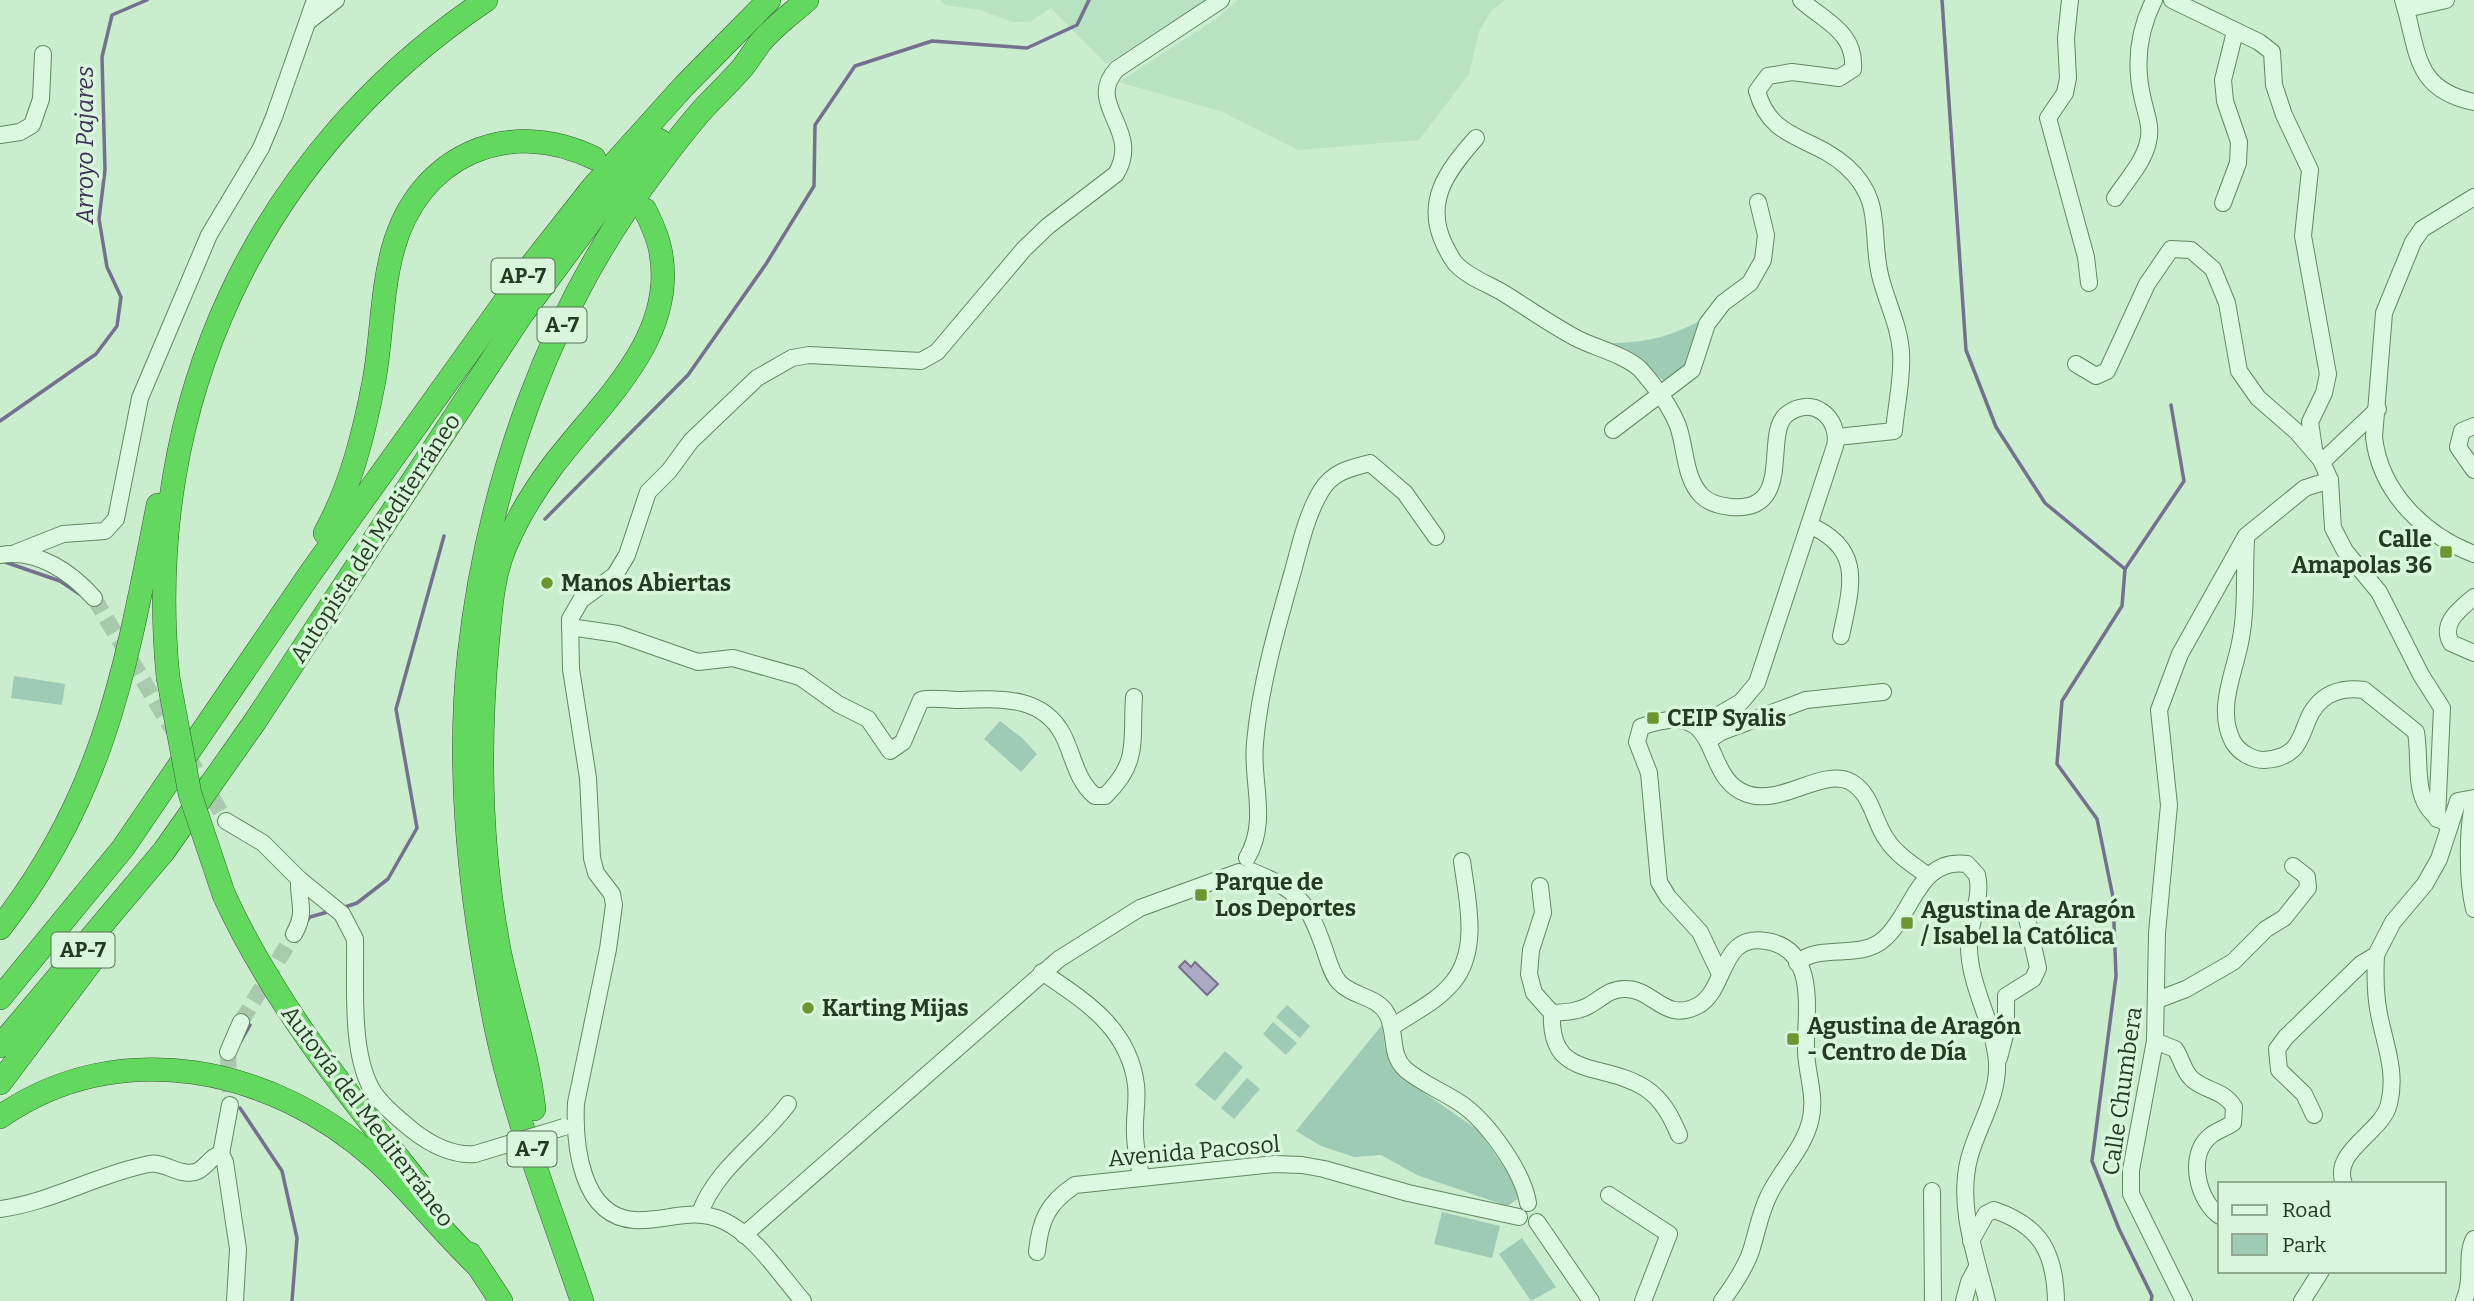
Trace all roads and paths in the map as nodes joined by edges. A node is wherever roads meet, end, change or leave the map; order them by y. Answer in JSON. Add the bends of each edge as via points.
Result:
{"nodes":[{"id":1,"x":315,"y":0,"type":"edge"},
{"id":2,"x":336,"y":0,"type":"edge"},
{"id":3,"x":486,"y":0,"type":"edge"},
{"id":4,"x":769,"y":0,"type":"edge"},
{"id":5,"x":807,"y":0,"type":"edge"},
{"id":6,"x":1221,"y":0,"type":"edge"},
{"id":7,"x":1801,"y":0,"type":"edge"},
{"id":8,"x":2070,"y":0,"type":"edge"},
{"id":9,"x":2154,"y":0,"type":"edge"},
{"id":10,"x":2172,"y":0,"type":"edge"},
{"id":11,"x":2446,"y":0,"type":"edge"},
{"id":12,"x":2404,"y":4,"type":"edge"},
{"id":13,"x":310,"y":20,"type":"junction"},
{"id":14,"x":2235,"y":32,"type":"junction"},
{"id":15,"x":761,"y":41,"type":"junction"},
{"id":16,"x":43,"y":54,"type":"dead end"},
{"id":17,"x":2474,"y":102,"type":"edge"},
{"id":18,"x":0,"y":135,"type":"edge"},
{"id":19,"x":1476,"y":138,"type":"dead end"},
{"id":20,"x":594,"y":158,"type":"dead end"},
{"id":21,"x":2474,"y":197,"type":"edge"},
{"id":22,"x":2115,"y":198,"type":"dead end"},
{"id":23,"x":1758,"y":202,"type":"dead end"},
{"id":24,"x":2223,"y":203,"type":"dead end"},
{"id":25,"x":645,"y":210,"type":"dead end"},
{"id":26,"x":2089,"y":283,"type":"dead end"},
{"id":27,"x":2076,"y":364,"type":"dead end"},
{"id":28,"x":192,"y":393,"type":"junction"},
{"id":29,"x":1660,"y":394,"type":"junction"},
{"id":30,"x":2378,"y":409,"type":"junction"},
{"id":31,"x":2474,"y":426,"type":"edge"},
{"id":32,"x":1613,"y":430,"type":"dead end"},
{"id":33,"x":1836,"y":431,"type":"junction"},
{"id":34,"x":2318,"y":455,"type":"junction"},
{"id":35,"x":2474,"y":470,"type":"edge"},
{"id":36,"x":2330,"y":480,"type":"junction"},
{"id":37,"x":1810,"y":525,"type":"junction"},
{"id":38,"x":2246,"y":536,"type":"junction"},
{"id":39,"x":1436,"y":537,"type":"dead end"},
{"id":40,"x":8,"y":554,"type":"edge"},
{"id":41,"x":2474,"y":554,"type":"edge"},
{"id":42,"x":307,"y":578,"type":"junction"},
{"id":43,"x":2474,"y":597,"type":"edge"},
{"id":44,"x":94,"y":598,"type":"tunnel mouth"},
{"id":45,"x":570,"y":627,"type":"junction"},
{"id":46,"x":1841,"y":636,"type":"dead end"},
{"id":47,"x":2474,"y":653,"type":"edge"},
{"id":48,"x":1884,"y":692,"type":"dead end"},
{"id":49,"x":1133,"y":697,"type":"dead end"},
{"id":50,"x":1698,"y":727,"type":"junction"},
{"id":51,"x":1709,"y":740,"type":"junction"},
{"id":52,"x":2474,"y":799,"type":"edge"},
{"id":53,"x":226,"y":821,"type":"tunnel mouth"},
{"id":54,"x":2444,"y":822,"type":"junction"},
{"id":55,"x":164,"y":851,"type":"junction"},
{"id":56,"x":1462,"y":861,"type":"dead end"},
{"id":57,"x":2293,"y":866,"type":"dead end"},
{"id":58,"x":1246,"y":867,"type":"junction"},
{"id":59,"x":1927,"y":875,"type":"junction"},
{"id":60,"x":299,"y":879,"type":"junction"},
{"id":61,"x":1540,"y":886,"type":"dead end"},
{"id":62,"x":2474,"y":909,"type":"edge"},
{"id":63,"x":2026,"y":914,"type":"dead end"},
{"id":64,"x":0,"y":928,"type":"edge"},
{"id":65,"x":294,"y":934,"type":"tunnel mouth"},
{"id":66,"x":2376,"y":955,"type":"junction"},
{"id":67,"x":1797,"y":963,"type":"junction"},
{"id":68,"x":1042,"y":972,"type":"junction"},
{"id":69,"x":1720,"y":972,"type":"junction"},
{"id":70,"x":491,"y":995,"type":"junction"},
{"id":71,"x":0,"y":998,"type":"edge"},
{"id":72,"x":2157,"y":1000,"type":"junction"},
{"id":73,"x":1552,"y":1013,"type":"junction"},
{"id":74,"x":241,"y":1022,"type":"tunnel mouth"},
{"id":75,"x":1392,"y":1027,"type":"junction"},
{"id":76,"x":1998,"y":1032,"type":"junction"},
{"id":77,"x":2155,"y":1041,"type":"junction"},
{"id":78,"x":0,"y":1046,"type":"edge"},
{"id":79,"x":228,"y":1052,"type":"tunnel mouth"},
{"id":80,"x":0,"y":1083,"type":"edge"},
{"id":81,"x":788,"y":1104,"type":"dead end"},
{"id":82,"x":230,"y":1105,"type":"tunnel mouth"},
{"id":83,"x":534,"y":1109,"type":"junction"},
{"id":84,"x":2314,"y":1115,"type":"dead end"},
{"id":85,"x":0,"y":1117,"type":"edge"},
{"id":86,"x":569,"y":1126,"type":"junction"},
{"id":87,"x":1679,"y":1135,"type":"dead end"},
{"id":88,"x":221,"y":1154,"type":"junction"},
{"id":89,"x":1141,"y":1177,"type":"junction"},
{"id":90,"x":2344,"y":1182,"type":"edge"},
{"id":91,"x":1932,"y":1191,"type":"dead end"},
{"id":92,"x":1609,"y":1195,"type":"dead end"},
{"id":93,"x":0,"y":1209,"type":"edge"},
{"id":94,"x":1523,"y":1210,"type":"junction"},
{"id":95,"x":700,"y":1213,"type":"junction"},
{"id":96,"x":2218,"y":1214,"type":"edge"},
{"id":97,"x":744,"y":1235,"type":"junction"},
{"id":98,"x":2474,"y":1238,"type":"edge"},
{"id":99,"x":1971,"y":1241,"type":"junction"},
{"id":100,"x":1037,"y":1252,"type":"dead end"},
{"id":101,"x":478,"y":1266,"type":"junction"},
{"id":102,"x":1978,"y":1267,"type":"junction"},
{"id":103,"x":2320,"y":1273,"type":"edge"},
{"id":104,"x":2185,"y":1300,"type":"edge"},
{"id":105,"x":236,"y":1301,"type":"edge"},
{"id":106,"x":501,"y":1301,"type":"edge"},
{"id":107,"x":582,"y":1301,"type":"edge"},
{"id":108,"x":596,"y":1301,"type":"edge"},
{"id":109,"x":803,"y":1301,"type":"edge"},
{"id":110,"x":1591,"y":1301,"type":"edge"},
{"id":111,"x":1643,"y":1301,"type":"edge"},
{"id":112,"x":1722,"y":1301,"type":"edge"},
{"id":113,"x":1933,"y":1301,"type":"edge"},
{"id":114,"x":1964,"y":1301,"type":"edge"},
{"id":115,"x":1987,"y":1301,"type":"edge"},
{"id":116,"x":2056,"y":1301,"type":"edge"},
{"id":117,"x":2302,"y":1301,"type":"edge"},
{"id":118,"x":2464,"y":1301,"type":"edge"}],
"edges":[{"from":1,"to":13,"type":"street"},
{"from":2,"to":13,"type":"street"},
{"from":3,"to":28,"type":"highway","name":"Autovía del Mediterráneo","via":[[450,24],[370,92],[317,152],[272,215],[241,271]]},
{"from":4,"to":42,"type":"highway","name":"Autopista del Mediterráneo","number":"AP-7","via":[[593,187],[431,401]]},
{"from":5,"to":15,"type":"highway","number":"A-7"},
{"from":6,"to":45,"type":"street","via":[[1108,78],[1105,97],[1124,149],[1116,174],[1024,249],[937,352],[921,361],[809,355],[792,358],[758,378],[691,441],[648,492],[627,555],[615,575],[581,600]]},
{"from":7,"to":33,"type":"street","via":[[1846,38],[1855,53],[1853,69],[1839,78],[1792,72],[1768,76],[1757,91],[1762,109],[1777,128],[1816,145],[1845,165],[1870,197],[1881,275],[1901,354],[1894,427]]},
{"from":8,"to":26,"type":"street","via":[[2068,79],[2065,93],[2048,118]]},
{"from":9,"to":22,"type":"street","via":[[2142,23],[2137,54],[2149,140]]},
{"from":10,"to":14,"type":"street"},
{"from":11,"to":12,"type":"street"},
{"from":12,"to":17,"type":"street","via":[[2414,52],[2428,79],[2451,97]]},
{"from":13,"to":40,"type":"street","via":[[275,117],[208,235],[140,398],[116,519],[105,531],[63,534]]},
{"from":14,"to":24,"type":"street","via":[[2223,80],[2239,142],[2238,163]]},
{"from":14,"to":34,"type":"street","via":[[2272,52],[2280,105],[2311,170],[2303,236],[2328,374],[2310,422]]},
{"from":15,"to":55,"type":"highway","name":"Autopista del Mediterráneo","number":"AP-7","via":[[734,59],[661,138],[530,302],[270,699]]},
{"from":15,"to":70,"type":"highway","number":"A-7","via":[[617,223],[564,321],[514,445],[477,594],[468,686],[466,805],[472,886]]},
{"from":16,"to":18,"type":"street","via":[[41,99],[32,125]]},
{"from":19,"to":29,"type":"street","via":[[1441,182],[1435,206],[1438,232],[1454,263],[1575,337],[1637,366]]},
{"from":20,"to":42,"type":"highway","via":[[556,143],[505,141],[456,160],[419,194],[394,246],[385,283],[375,378],[362,438]]},
{"from":21,"to":30,"type":"street","via":[[2422,229],[2413,242],[2384,313]]},
{"from":23,"to":29,"type":"street","via":[[1766,235],[1763,260],[1750,283],[1723,303],[1707,324],[1692,370]]},
{"from":25,"to":83,"type":"highway","via":[[662,255],[661,291],[653,324],[625,378],[551,468],[519,521],[498,569],[491,609],[484,694],[487,850],[500,951]]},
{"from":27,"to":34,"type":"street","via":[[2096,376],[2107,371],[2163,257],[2171,249],[2191,250],[2204,259],[2222,285],[2235,358],[2247,386]]},
{"from":28,"to":64,"type":"highway","via":[[180,412],[130,647],[98,756],[47,862]]},
{"from":28,"to":101,"type":"highway","name":"Autovía del Mediterráneo","bridge":true,"via":[[178,460],[164,613],[167,677],[190,794],[224,895],[261,968],[320,1058]]},
{"from":29,"to":32,"type":"street"},
{"from":29,"to":33,"type":"street","via":[[1679,428],[1693,482],[1702,497],[1719,505],[1742,508],[1756,502],[1770,487],[1777,464],[1779,424],[1786,415],[1813,406],[1828,415]]},
{"from":30,"to":34,"type":"street"},
{"from":30,"to":41,"type":"street","via":[[2376,456],[2400,499],[2431,531]]},
{"from":31,"to":35,"type":"street","via":[[2462,432],[2458,447]]},
{"from":33,"to":37,"type":"street"},
{"from":34,"to":36,"type":"street"},
{"from":36,"to":38,"type":"street","name":"Calle Chumbera","via":[[2305,488]]},
{"from":36,"to":54,"type":"street","via":[[2333,528],[2345,551],[2379,592],[2442,708]]},
{"from":37,"to":46,"type":"street","via":[[1836,538],[1851,571]]},
{"from":37,"to":50,"type":"street","via":[[1757,683],[1741,702]]},
{"from":38,"to":54,"type":"street","via":[[2240,644],[2226,707],[2233,741],[2242,752],[2259,760],[2286,755],[2297,748],[2323,699],[2337,692],[2364,690],[2416,732],[2422,799]]},
{"from":38,"to":72,"type":"street","name":"Calle Chumbera","via":[[2180,654],[2159,710],[2169,805],[2157,933]]},
{"from":39,"to":58,"type":"street","via":[[1405,493],[1370,463],[1337,473],[1321,490],[1300,543],[1266,682],[1255,745],[1256,838]]},
{"from":40,"to":44,"type":"street","via":[[47,562],[75,577]]},
{"from":42,"to":71,"type":"highway","name":"Autopista del Mediterráneo","number":"AP-7","via":[[123,848]]},
{"from":43,"to":47,"type":"street","via":[[2447,625],[2446,635],[2451,643]]},
{"from":45,"to":49,"type":"street","via":[[618,634],[698,662],[733,659],[800,677],[868,719],[890,751],[903,743],[921,700],[1007,698],[1026,702],[1044,712],[1062,732],[1078,776],[1095,796],[1105,796],[1128,769]]},
{"from":45,"to":86,"type":"street","via":[[573,692],[592,819],[592,858],[614,905]]},
{"from":48,"to":51,"type":"street","via":[[1806,699]]},
{"from":50,"to":51,"type":"street"},
{"from":50,"to":69,"type":"street","via":[[1676,719],[1655,722],[1641,727],[1637,743],[1649,773],[1659,882],[1700,932]]},
{"from":51,"to":59,"type":"street","via":[[1727,779],[1746,794],[1779,795],[1833,778],[1852,783],[1869,800],[1894,849]]},
{"from":52,"to":54,"type":"street","via":[[2458,801]]},
{"from":52,"to":62,"type":"street","via":[[2469,825]]},
{"from":53,"to":60,"type":"street","via":[[263,843]]},
{"from":54,"to":66,"type":"street","via":[[2440,859],[2426,884],[2393,922]]},
{"from":55,"to":78,"type":"highway","name":"Autopista del Mediterráneo","number":"AP-7"},
{"from":55,"to":80,"type":"highway","via":[[142,891]]},
{"from":56,"to":75,"type":"street","via":[[1470,932],[1465,960],[1454,982]]},
{"from":57,"to":72,"type":"street","via":[[2307,877],[2308,888],[2284,918],[2232,962]]},
{"from":58,"to":68,"type":"street","via":[[1140,908]]},
{"from":58,"to":75,"type":"street","via":[[1291,888],[1307,907],[1340,983],[1380,1005]]},
{"from":59,"to":67,"type":"street","via":[[1883,940],[1870,948],[1814,953]]},
{"from":59,"to":76,"type":"street","via":[[1953,863],[1966,864],[1977,875],[1969,927],[1971,971]]},
{"from":60,"to":65,"type":"street","via":[[303,914]]},
{"from":60,"to":86,"type":"street","bridge":true,"via":[[342,915],[355,939],[362,1060],[371,1088],[394,1115],[430,1144],[465,1155]]},
{"from":61,"to":73,"type":"street","via":[[1543,913],[1531,950],[1530,974],[1534,993]]},
{"from":63,"to":76,"type":"street","via":[[2038,968],[2033,979],[2009,992]]},
{"from":66,"to":84,"type":"street","via":[[2361,964],[2277,1049],[2279,1070],[2304,1094]]},
{"from":66,"to":90,"type":"street","via":[[2377,1001],[2391,1060],[2392,1094],[2380,1122],[2343,1163]]},
{"from":67,"to":69,"type":"street","via":[[1780,946],[1752,941],[1739,946]]},
{"from":67,"to":112,"type":"street","via":[[1809,991],[1806,1051],[1814,1101],[1811,1121],[1769,1194],[1751,1253]]},
{"from":68,"to":89,"type":"street","via":[[1087,1000],[1124,1048],[1135,1083]]},
{"from":68,"to":97,"type":"street"},
{"from":69,"to":73,"type":"street","via":[[1711,994],[1685,1010],[1670,1010],[1628,989],[1613,990],[1587,1007]]},
{"from":70,"to":83,"type":"highway"},
{"from":70,"to":107,"type":"highway","number":"A-7","via":[[517,1104]]},
{"from":72,"to":77,"type":"street","name":"Calle Chumbera"},
{"from":73,"to":87,"type":"street","via":[[1551,1034],[1560,1053],[1579,1066],[1645,1088],[1662,1103]]},
{"from":74,"to":79,"type":"street"},
{"from":75,"to":94,"type":"street","via":[[1398,1060],[1407,1070],[1462,1105],[1485,1126],[1524,1187]]},
{"from":76,"to":99,"type":"street","via":[[1990,1102],[1969,1159],[1965,1193]]},
{"from":77,"to":96,"type":"street","via":[[2175,1049],[2195,1082],[2219,1092],[2234,1107],[2233,1123],[2210,1136],[2200,1149],[2200,1186]]},
{"from":77,"to":104,"type":"street","name":"Calle Chumbera","via":[[2131,1170],[2132,1194]]},
{"from":81,"to":95,"type":"street","via":[[717,1180]]},
{"from":82,"to":88,"type":"street"},
{"from":83,"to":108,"type":"highway"},
{"from":85,"to":101,"type":"highway","via":[[65,1084],[135,1069],[197,1071],[256,1086],[320,1118],[358,1144]]},
{"from":86,"to":95,"type":"street","via":[[593,1196],[606,1211],[634,1220]]},
{"from":88,"to":93,"type":"street","via":[[198,1171],[180,1172],[151,1163],[42,1200]]},
{"from":88,"to":105,"type":"street","via":[[236,1227]]},
{"from":89,"to":94,"type":"street","name":"Avenida Pacosol","via":[[1302,1165],[1408,1193]]},
{"from":89,"to":100,"type":"street","name":"Avenida Pacosol","via":[[1075,1185],[1054,1199],[1039,1230]]},
{"from":91,"to":113,"type":"street"},
{"from":92,"to":111,"type":"street","via":[[1668,1234]]},
{"from":94,"to":110,"type":"street","via":[[1538,1207],[1537,1222]]},
{"from":95,"to":97,"type":"street","via":[[724,1221]]},
{"from":97,"to":109,"type":"street"},
{"from":98,"to":118,"type":"street","via":[[2472,1278]]},
{"from":99,"to":102,"type":"street"},
{"from":99,"to":116,"type":"street","via":[[1986,1214],[1994,1210],[2035,1231],[2048,1248]]},
{"from":101,"to":106,"type":"highway","name":"Autovía del Mediterráneo"},
{"from":102,"to":114,"type":"street"},
{"from":102,"to":115,"type":"street"},
{"from":103,"to":117,"type":"street"}]}
